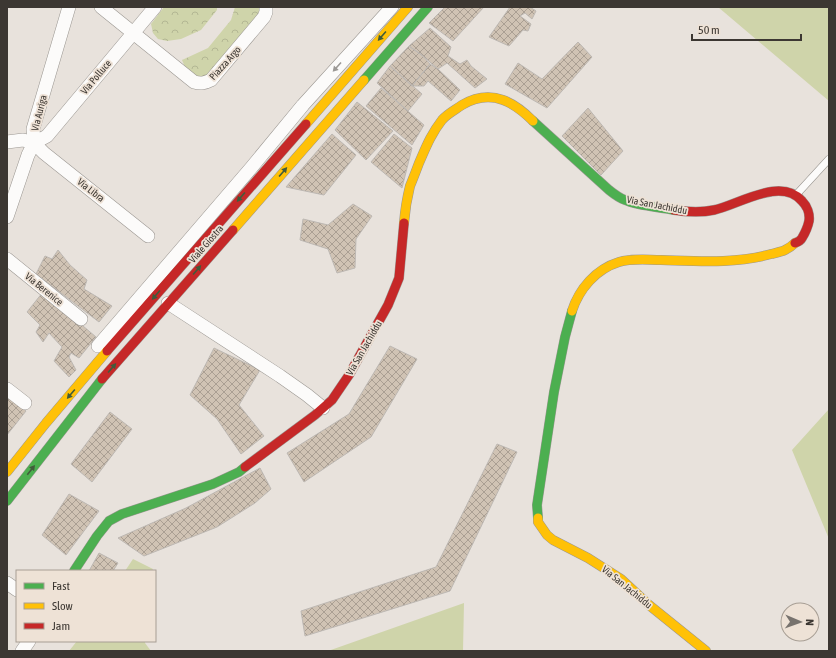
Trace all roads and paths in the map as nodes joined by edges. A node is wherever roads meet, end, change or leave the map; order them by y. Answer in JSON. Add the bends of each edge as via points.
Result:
{"nodes":[{"id":1,"x":69,"y":7,"type":"edge"},
{"id":2,"x":101,"y":7,"type":"edge"},
{"id":3,"x":155,"y":7,"type":"edge"},
{"id":4,"x":266,"y":7,"type":"edge"},
{"id":5,"x":392,"y":7,"type":"edge"},
{"id":6,"x":408,"y":7,"type":"edge"},
{"id":7,"x":428,"y":7,"type":"edge"},
{"id":8,"x":133,"y":33,"type":"junction"},
{"id":9,"x":7,"y":142,"type":"edge"},
{"id":10,"x":34,"y":143,"type":"junction"},
{"id":11,"x":829,"y":159,"type":"edge"},
{"id":12,"x":796,"y":195,"type":"junction"},
{"id":13,"x":7,"y":217,"type":"edge"},
{"id":14,"x":148,"y":236,"type":"dead end"},
{"id":15,"x":7,"y":259,"type":"edge"},
{"id":16,"x":168,"y":303,"type":"junction"},
{"id":17,"x":81,"y":319,"type":"dead end"},
{"id":18,"x":93,"y":367,"type":"junction"},
{"id":19,"x":7,"y":389,"type":"edge"},
{"id":20,"x":25,"y":403,"type":"dead end"},
{"id":21,"x":323,"y":408,"type":"junction"},
{"id":22,"x":7,"y":472,"type":"edge"},
{"id":23,"x":7,"y":501,"type":"edge"},
{"id":24,"x":75,"y":570,"type":"edge"},
{"id":25,"x":7,"y":583,"type":"edge"},
{"id":26,"x":16,"y":589,"type":"edge"},
{"id":27,"x":28,"y":642,"type":"edge"},
{"id":28,"x":22,"y":651,"type":"edge"},
{"id":29,"x":706,"y":651,"type":"edge"}],
"edges":[{"from":1,"to":10,"type":"street","name":"Via Auriga","via":[[33,129]]},
{"from":2,"to":8,"type":"street"},
{"from":3,"to":8,"type":"street","name":"Via Polluce"},
{"from":4,"to":8,"type":"street","name":"Piazza Argo","via":[[264,18],[206,83],[194,82]]},
{"from":5,"to":18,"type":"street","one_way":true,"via":[[303,105],[97,347]]},
{"from":6,"to":18,"type":"street","name":"Viale Giostra","one_way":true},
{"from":16,"to":7,"type":"street","name":"Viale Giostra","one_way":true},
{"from":8,"to":10,"type":"street","name":"Via Polluce","via":[[47,136]]},
{"from":9,"to":10,"type":"street","via":[[23,140]]},
{"from":10,"to":13,"type":"street","name":"Via Auriga"},
{"from":10,"to":14,"type":"street","name":"Via Libra"},
{"from":11,"to":12,"type":"lane"},
{"from":12,"to":21,"type":"street","name":"Via San Jachiddu","via":[[784,191],[769,192],[699,213],[634,203],[616,196],[519,109],[494,98],[469,101],[443,119],[431,135],[407,199],[396,286],[349,375],[332,400]]},
{"from":12,"to":29,"type":"street","name":"Via San Jachiddu","via":[[806,204],[809,225],[801,242],[790,249],[744,260],[631,260],[614,264],[595,275],[581,290],[572,311],[554,387],[536,505],[538,522],[542,529],[553,540],[621,579]]},
{"from":15,"to":17,"type":"street","name":"Via Berenice"},
{"from":16,"to":21,"type":"street","via":[[307,394]]},
{"from":23,"to":16,"type":"street","name":"Viale Giostra","one_way":true,"via":[[106,374]]},
{"from":18,"to":22,"type":"street","name":"Viale Giostra","one_way":true},
{"from":19,"to":20,"type":"street"},
{"from":21,"to":24,"type":"street","name":"Via San Jachiddu","via":[[239,472],[213,484],[122,514],[109,521],[96,536]]},
{"from":25,"to":26,"type":"street"},
{"from":27,"to":28,"type":"street"}]}
